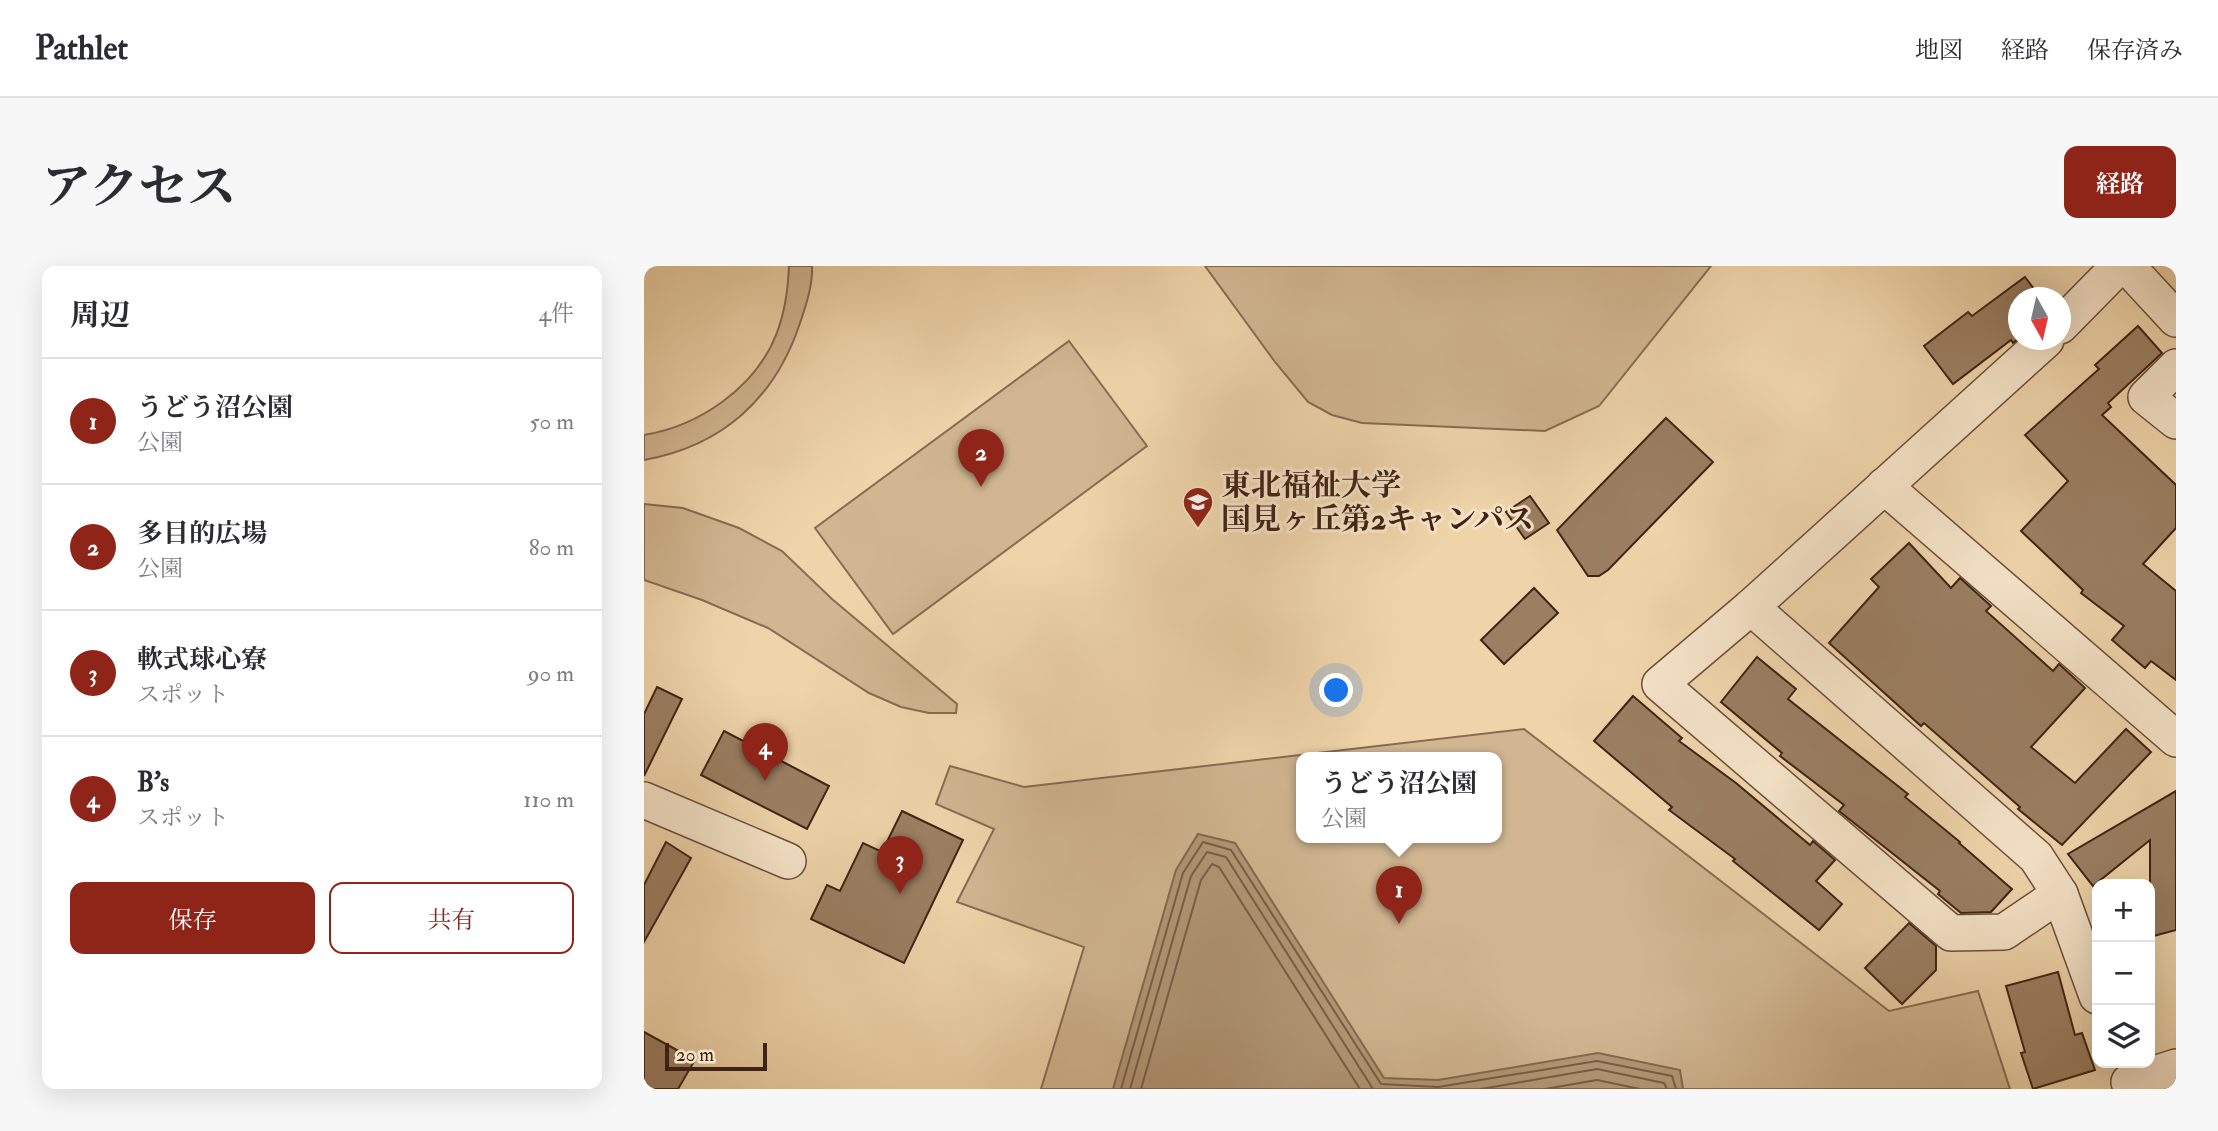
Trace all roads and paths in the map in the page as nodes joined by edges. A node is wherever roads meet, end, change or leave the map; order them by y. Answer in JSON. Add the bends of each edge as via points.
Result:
{"nodes":[{"id":1,"x":2119,"y":266,"type":"edge"},
{"id":2,"x":2127,"y":266,"type":"edge"},
{"id":3,"x":2071,"y":316,"type":"edge"},
{"id":4,"x":2176,"y":319,"type":"edge"},
{"id":5,"x":2035,"y":350,"type":"edge"},
{"id":6,"x":2176,"y":367,"type":"edge"},
{"id":7,"x":2176,"y":421,"type":"edge"},
{"id":8,"x":1884,"y":486,"type":"junction"},
{"id":9,"x":1751,"y":607,"type":"junction"},
{"id":10,"x":2176,"y":739,"type":"edge"},
{"id":11,"x":644,"y":800,"type":"edge"},
{"id":12,"x":788,"y":861,"type":"dead end"},
{"id":13,"x":2060,"y":894,"type":"junction"},
{"id":14,"x":2092,"y":982,"type":"edge"},
{"id":15,"x":2176,"y":1067,"type":"edge"},
{"id":16,"x":2128,"y":1078,"type":"edge"}],
"edges":[{"from":1,"to":3,"type":"street"},
{"from":2,"to":4,"type":"street"},
{"from":5,"to":8,"type":"street"},
{"from":6,"to":7,"type":"street","via":[[2146,397]]},
{"from":8,"to":9,"type":"street"},
{"from":8,"to":10,"type":"street"},
{"from":9,"to":13,"type":"street","via":[[2035,857]]},
{"from":9,"to":13,"type":"street","via":[[1660,684],[1951,933],[2004,932]]},
{"from":11,"to":12,"type":"street"},
{"from":13,"to":14,"type":"street"},
{"from":15,"to":16,"type":"street"}]}
